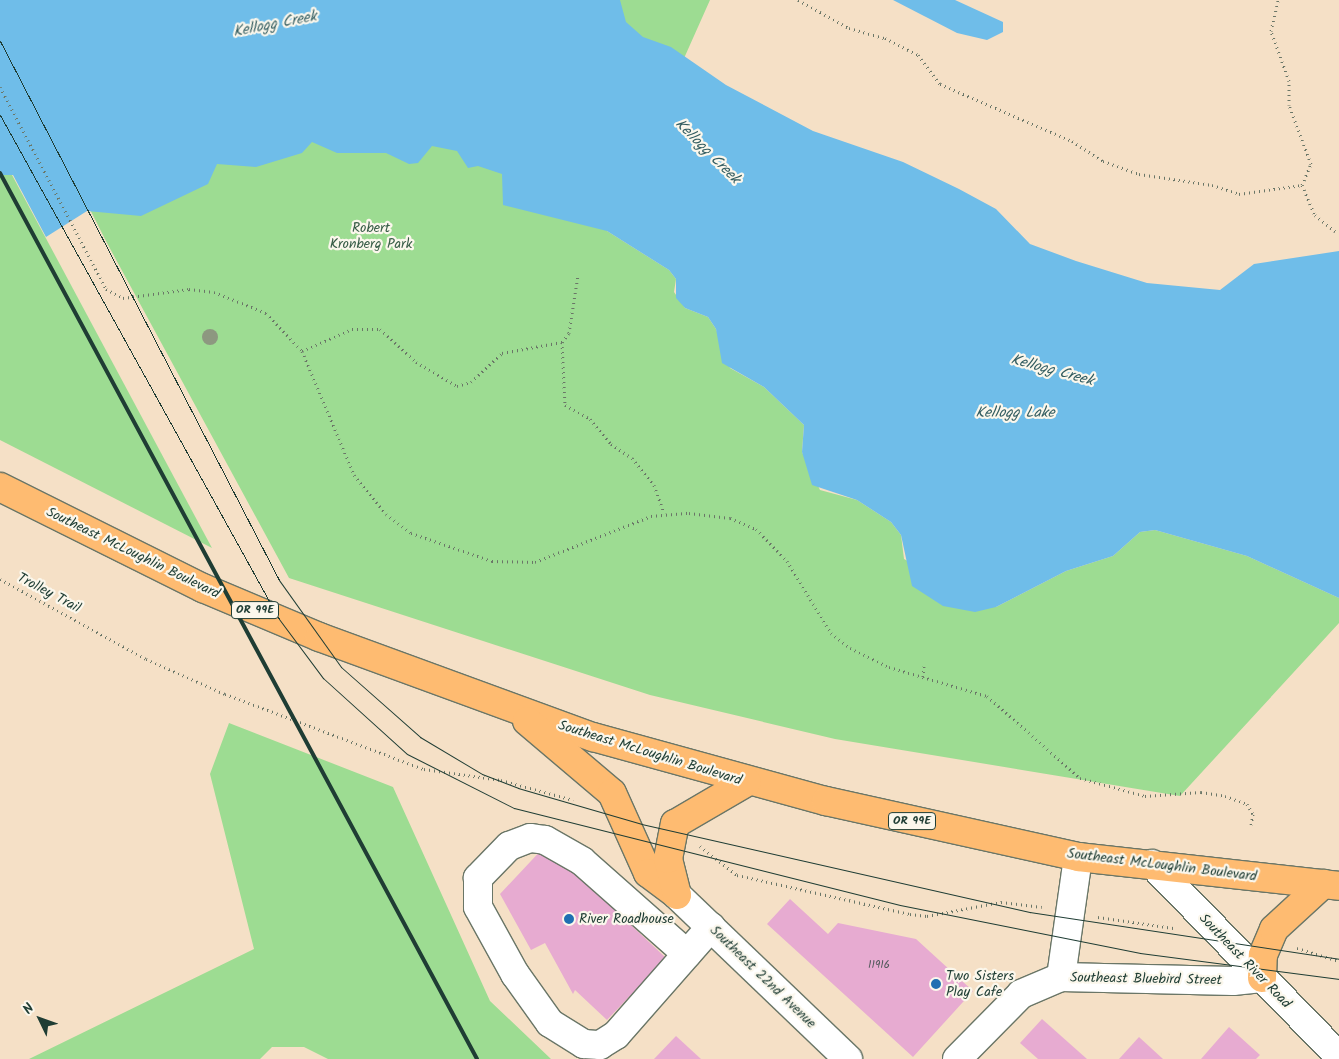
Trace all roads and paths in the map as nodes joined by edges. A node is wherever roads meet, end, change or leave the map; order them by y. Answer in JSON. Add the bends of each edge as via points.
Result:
{"nodes":[{"id":1,"x":798,"y":0,"type":"edge"},
{"id":2,"x":1278,"y":0,"type":"edge"},
{"id":3,"x":0,"y":87,"type":"edge"},
{"id":4,"x":1302,"y":186,"type":"junction"},
{"id":5,"x":1335,"y":231,"type":"dead end"},
{"id":6,"x":578,"y":275,"type":"dead end"},
{"id":7,"x":562,"y":342,"type":"junction"},
{"id":8,"x":302,"y":351,"type":"junction"},
{"id":9,"x":0,"y":487,"type":"edge"},
{"id":10,"x":664,"y":513,"type":"junction"},
{"id":11,"x":0,"y":579,"type":"edge"},
{"id":12,"x":87,"y":626,"type":"dead end"},
{"id":13,"x":924,"y":666,"type":"dead end"},
{"id":14,"x":923,"y":677,"type":"junction"},
{"id":15,"x":518,"y":713,"type":"junction"},
{"id":16,"x":747,"y":782,"type":"junction"},
{"id":17,"x":1251,"y":826,"type":"dead end"},
{"id":18,"x":1078,"y":857,"type":"junction"},
{"id":19,"x":1152,"y":864,"type":"junction"},
{"id":20,"x":1331,"y":885,"type":"edge"},
{"id":21,"x":677,"y":895,"type":"junction"},
{"id":22,"x":711,"y":927,"type":"junction"},
{"id":23,"x":687,"y":954,"type":"junction"},
{"id":24,"x":1061,"y":977,"type":"junction"},
{"id":25,"x":1262,"y":978,"type":"junction"},
{"id":26,"x":967,"y":1055,"type":"edge"},
{"id":27,"x":1339,"y":1056,"type":"edge"},
{"id":28,"x":848,"y":1059,"type":"edge"}],
"edges":[{"from":1,"to":4,"type":"path","via":[[849,28],[885,38],[918,55],[940,84],[1072,141],[1121,168],[1239,194]]},
{"from":2,"to":4,"type":"path","via":[[1271,31],[1289,81],[1290,105],[1311,164]]},
{"from":3,"to":8,"type":"path","via":[[99,280],[123,298],[189,289],[242,300],[266,313]]},
{"from":4,"to":5,"type":"path","via":[[1315,215]]},
{"from":6,"to":7,"type":"path","via":[[569,333]]},
{"from":7,"to":8,"type":"path","via":[[502,353],[471,382],[457,386],[416,362],[380,329],[352,328]]},
{"from":7,"to":10,"type":"path","via":[[565,405],[590,419],[611,444],[632,458],[654,485]]},
{"from":8,"to":10,"type":"path","via":[[354,475],[386,514],[432,543],[492,561],[535,562]]},
{"from":9,"to":15,"type":"main road","name":"Southeast McLoughlin Boulevard","number":"OR 99E","via":[[203,588]]},
{"from":10,"to":14,"type":"path","via":[[730,518],[756,529],[786,560],[831,633],[869,658]]},
{"from":11,"to":12,"type":"path","name":"Trolley Trail"},
{"from":13,"to":14,"type":"path"},
{"from":14,"to":17,"type":"path","via":[[987,696],[1080,778],[1145,796],[1210,792],[1247,804],[1253,814]]},
{"from":15,"to":16,"type":"main road","name":"Southeast McLoughlin Boulevard","number":"OR 99E"},
{"from":15,"to":21,"type":"main road","via":[[612,793],[648,873]]},
{"from":16,"to":18,"type":"main road","name":"Southeast McLoughlin Boulevard","number":"OR 99E"},
{"from":16,"to":21,"type":"main road","via":[[675,824],[668,853]]},
{"from":18,"to":19,"type":"main road","name":"Southeast McLoughlin Boulevard","number":"OR 99E"},
{"from":18,"to":24,"type":"street","name":"Southeast Bluebird Street"},
{"from":19,"to":20,"type":"main road","name":"Southeast McLoughlin Boulevard","number":"OR 99E"},
{"from":19,"to":25,"type":"street","name":"Southeast River Road"},
{"from":20,"to":25,"type":"main road","via":[[1274,929],[1263,955]]},
{"from":21,"to":22,"type":"street","name":"Southeast 22nd Avenue"},
{"from":22,"to":23,"type":"street"},
{"from":22,"to":28,"type":"street","name":"Southeast 22nd Avenue"},
{"from":23,"to":23,"type":"street","via":[[610,1038],[594,1046],[572,1040],[537,1006],[492,936],[478,907],[478,878],[509,846],[530,838],[545,840],[582,861]]},
{"from":24,"to":25,"type":"street","name":"Southeast Bluebird Street","via":[[1233,981]]},
{"from":24,"to":26,"type":"street","name":"Southeast Bluebird Street","via":[[1021,994]]},
{"from":25,"to":27,"type":"street","name":"Southeast River Road"}]}
